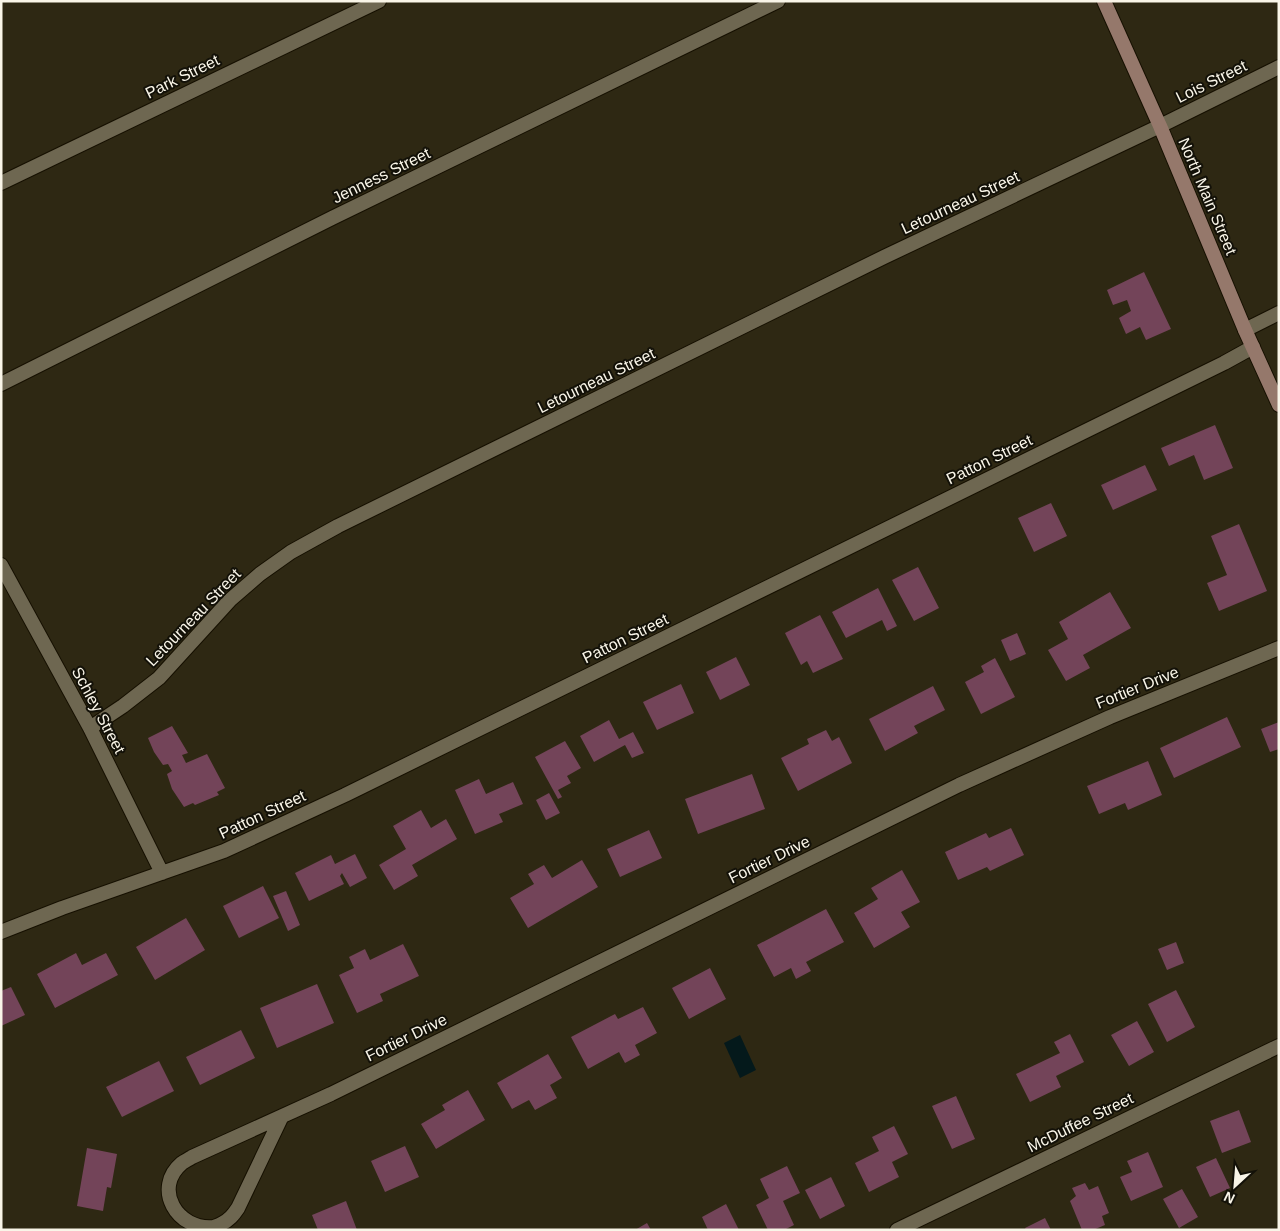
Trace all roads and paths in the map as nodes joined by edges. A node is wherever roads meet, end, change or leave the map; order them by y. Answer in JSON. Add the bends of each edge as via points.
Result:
{"nodes":[{"id":1,"x":379,"y":1,"type":"edge"},
{"id":2,"x":778,"y":1,"type":"edge"},
{"id":3,"x":1104,"y":1,"type":"edge"},
{"id":4,"x":1279,"y":67,"type":"edge"},
{"id":5,"x":1160,"y":126,"type":"junction"},
{"id":6,"x":1,"y":183,"type":"edge"},
{"id":7,"x":1279,"y":313,"type":"edge"},
{"id":8,"x":1245,"y":330,"type":"junction"},
{"id":9,"x":1253,"y":347,"type":"junction"},
{"id":10,"x":1,"y":384,"type":"edge"},
{"id":11,"x":1279,"y":405,"type":"edge"},
{"id":12,"x":1,"y":565,"type":"edge"},
{"id":13,"x":1279,"y":648,"type":"edge"},
{"id":14,"x":90,"y":728,"type":"junction"},
{"id":15,"x":162,"y":873,"type":"junction"},
{"id":16,"x":1,"y":932,"type":"edge"},
{"id":17,"x":1279,"y":1046,"type":"edge"},
{"id":18,"x":282,"y":1116,"type":"junction"},
{"id":19,"x":897,"y":1230,"type":"edge"}],
"edges":[{"from":1,"to":6,"type":"street","name":"Park Street"},
{"from":2,"to":10,"type":"street","name":"Jenness Street"},
{"from":3,"to":5,"type":"main road","name":"North Main Street"},
{"from":4,"to":5,"type":"street","name":"Lois Street"},
{"from":5,"to":8,"type":"main road","name":"North Main Street"},
{"from":5,"to":14,"type":"street","name":"Letourneau Street","via":[[884,258],[291,552],[230,600],[159,678]]},
{"from":7,"to":8,"type":"street"},
{"from":8,"to":9,"type":"main road","name":"North Main Street"},
{"from":9,"to":11,"type":"main road","name":"North Main Street"},
{"from":9,"to":15,"type":"street","name":"Patton Street","via":[[345,795],[224,851]]},
{"from":12,"to":14,"type":"street","name":"Schley Street"},
{"from":13,"to":18,"type":"street","name":"Fortier Drive","via":[[1110,716],[959,785]]},
{"from":14,"to":15,"type":"street","name":"Schley Street"},
{"from":15,"to":16,"type":"street","name":"Patton Street"},
{"from":17,"to":19,"type":"street","name":"McDuffee Street"},
{"from":18,"to":18,"type":"street","name":"Fortier Drive","via":[[182,1163],[174,1172],[168,1194],[177,1216],[197,1228],[221,1225],[231,1218]]}]}
